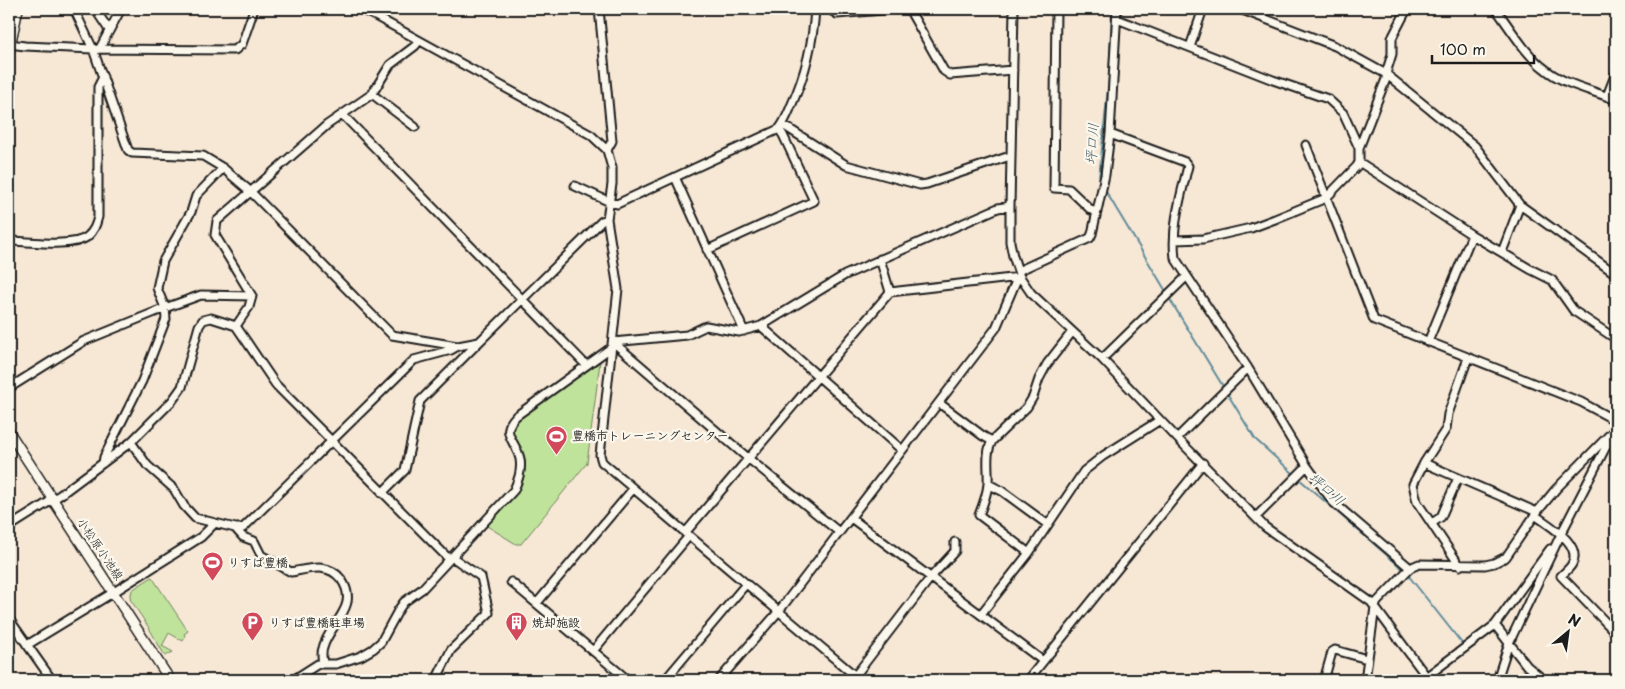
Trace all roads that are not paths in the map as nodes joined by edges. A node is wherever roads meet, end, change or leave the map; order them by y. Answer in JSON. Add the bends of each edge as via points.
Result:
{"nodes":[{"id":1,"x":18,"y":9,"type":"edge"},
{"id":2,"x":74,"y":9,"type":"edge"},
{"id":3,"x":95,"y":9,"type":"edge"},
{"id":4,"x":121,"y":9,"type":"edge"},
{"id":5,"x":254,"y":9,"type":"edge"},
{"id":6,"x":361,"y":9,"type":"edge"},
{"id":7,"x":599,"y":9,"type":"edge"},
{"id":8,"x":815,"y":9,"type":"edge"},
{"id":9,"x":829,"y":9,"type":"edge"},
{"id":10,"x":889,"y":9,"type":"edge"},
{"id":11,"x":894,"y":9,"type":"edge"},
{"id":12,"x":905,"y":9,"type":"edge"},
{"id":13,"x":1014,"y":9,"type":"edge"},
{"id":14,"x":1056,"y":9,"type":"edge"},
{"id":15,"x":1117,"y":9,"type":"edge"},
{"id":16,"x":1203,"y":9,"type":"edge"},
{"id":17,"x":1240,"y":9,"type":"edge"},
{"id":18,"x":1407,"y":9,"type":"edge"},
{"id":19,"x":1496,"y":9,"type":"edge"},
{"id":20,"x":376,"y":12,"type":"edge"},
{"id":21,"x":1117,"y":19,"type":"junction"},
{"id":22,"x":109,"y":30,"type":"junction"},
{"id":23,"x":418,"y":41,"type":"junction"},
{"id":24,"x":9,"y":46,"type":"edge"},
{"id":25,"x":1190,"y":47,"type":"junction"},
{"id":26,"x":96,"y":49,"type":"junction"},
{"id":27,"x":1013,"y":70,"type":"junction"},
{"id":28,"x":1616,"y":73,"type":"edge"},
{"id":29,"x":1386,"y":74,"type":"junction"},
{"id":30,"x":103,"y":76,"type":"junction"},
{"id":31,"x":372,"y":94,"type":"junction"},
{"id":32,"x":1607,"y":96,"type":"junction"},
{"id":33,"x":1616,"y":100,"type":"edge"},
{"id":34,"x":342,"y":115,"type":"junction"},
{"id":35,"x":781,"y":127,"type":"junction"},
{"id":36,"x":415,"y":128,"type":"dead end"},
{"id":37,"x":1110,"y":134,"type":"junction"},
{"id":38,"x":1306,"y":146,"type":"dead end"},
{"id":39,"x":1358,"y":148,"type":"junction"},
{"id":40,"x":607,"y":150,"type":"junction"},
{"id":41,"x":1011,"y":158,"type":"junction"},
{"id":42,"x":1359,"y":162,"type":"junction"},
{"id":43,"x":223,"y":168,"type":"junction"},
{"id":44,"x":675,"y":178,"type":"junction"},
{"id":45,"x":575,"y":186,"type":"dead end"},
{"id":46,"x":251,"y":192,"type":"junction"},
{"id":47,"x":1326,"y":198,"type":"junction"},
{"id":48,"x":610,"y":202,"type":"junction"},
{"id":49,"x":1520,"y":205,"type":"junction"},
{"id":50,"x":1010,"y":206,"type":"junction"},
{"id":51,"x":1097,"y":212,"type":"junction"},
{"id":52,"x":607,"y":219,"type":"junction"},
{"id":53,"x":1472,"y":235,"type":"junction"},
{"id":54,"x":1175,"y":240,"type":"junction"},
{"id":55,"x":9,"y":241,"type":"edge"},
{"id":56,"x":707,"y":250,"type":"junction"},
{"id":57,"x":1502,"y":252,"type":"junction"},
{"id":58,"x":880,"y":259,"type":"junction"},
{"id":59,"x":1616,"y":274,"type":"edge"},
{"id":60,"x":1018,"y":276,"type":"junction"},
{"id":61,"x":1186,"y":276,"type":"junction"},
{"id":62,"x":890,"y":292,"type":"junction"},
{"id":63,"x":252,"y":296,"type":"junction"},
{"id":64,"x":522,"y":300,"type":"junction"},
{"id":65,"x":164,"y":308,"type":"junction"},
{"id":66,"x":236,"y":326,"type":"junction"},
{"id":67,"x":761,"y":326,"type":"junction"},
{"id":68,"x":744,"y":331,"type":"junction"},
{"id":69,"x":1072,"y":332,"type":"junction"},
{"id":70,"x":1616,"y":339,"type":"edge"},
{"id":71,"x":479,"y":342,"type":"junction"},
{"id":72,"x":1428,"y":342,"type":"junction"},
{"id":73,"x":612,"y":344,"type":"junction"},
{"id":74,"x":458,"y":346,"type":"junction"},
{"id":75,"x":1468,"y":358,"type":"junction"},
{"id":76,"x":1102,"y":359,"type":"junction"},
{"id":77,"x":586,"y":365,"type":"junction"},
{"id":78,"x":1248,"y":368,"type":"junction"},
{"id":79,"x":818,"y":377,"type":"junction"},
{"id":80,"x":9,"y":388,"type":"edge"},
{"id":81,"x":939,"y":403,"type":"junction"},
{"id":82,"x":1160,"y":420,"type":"junction"},
{"id":83,"x":1616,"y":421,"type":"edge"},
{"id":84,"x":1615,"y":429,"type":"edge"},
{"id":85,"x":9,"y":432,"type":"edge"},
{"id":86,"x":1177,"y":438,"type":"junction"},
{"id":87,"x":331,"y":441,"type":"junction"},
{"id":88,"x":992,"y":441,"type":"junction"},
{"id":89,"x":130,"y":442,"type":"junction"},
{"id":90,"x":902,"y":450,"type":"junction"},
{"id":91,"x":749,"y":459,"type":"junction"},
{"id":92,"x":103,"y":463,"type":"junction"},
{"id":93,"x":1202,"y":463,"type":"junction"},
{"id":94,"x":1424,"y":463,"type":"junction"},
{"id":95,"x":1307,"y":466,"type":"junction"},
{"id":96,"x":1458,"y":478,"type":"junction"},
{"id":97,"x":988,"y":484,"type":"junction"},
{"id":98,"x":633,"y":489,"type":"junction"},
{"id":99,"x":382,"y":493,"type":"junction"},
{"id":100,"x":52,"y":499,"type":"junction"},
{"id":101,"x":1536,"y":514,"type":"junction"},
{"id":102,"x":1256,"y":517,"type":"junction"},
{"id":103,"x":851,"y":518,"type":"junction"},
{"id":104,"x":1432,"y":523,"type":"junction"},
{"id":105,"x":214,"y":524,"type":"junction"},
{"id":106,"x":1047,"y":524,"type":"junction"},
{"id":107,"x":9,"y":527,"type":"edge"},
{"id":108,"x":235,"y":528,"type":"junction"},
{"id":109,"x":839,"y":532,"type":"junction"},
{"id":110,"x":687,"y":534,"type":"junction"},
{"id":111,"x":1561,"y":534,"type":"junction"},
{"id":112,"x":955,"y":542,"type":"dead end"},
{"id":113,"x":1029,"y":553,"type":"junction"},
{"id":114,"x":452,"y":558,"type":"junction"},
{"id":115,"x":1460,"y":566,"type":"junction"},
{"id":116,"x":1410,"y":568,"type":"junction"},
{"id":117,"x":931,"y":577,"type":"junction"},
{"id":118,"x":511,"y":582,"type":"dead end"},
{"id":119,"x":746,"y":584,"type":"junction"},
{"id":120,"x":114,"y":592,"type":"junction"},
{"id":121,"x":537,"y":603,"type":"junction"},
{"id":122,"x":1375,"y":607,"type":"junction"},
{"id":123,"x":779,"y":611,"type":"junction"},
{"id":124,"x":981,"y":614,"type":"junction"},
{"id":125,"x":9,"y":619,"type":"edge"},
{"id":126,"x":1495,"y":625,"type":"junction"},
{"id":127,"x":1616,"y":633,"type":"edge"},
{"id":128,"x":1509,"y":643,"type":"junction"},
{"id":129,"x":27,"y":645,"type":"junction"},
{"id":130,"x":594,"y":651,"type":"junction"},
{"id":131,"x":1367,"y":660,"type":"junction"},
{"id":132,"x":1043,"y":661,"type":"junction"},
{"id":133,"x":323,"y":663,"type":"junction"},
{"id":134,"x":858,"y":678,"type":"edge"},
{"id":135,"x":1428,"y":679,"type":"edge"},
{"id":136,"x":52,"y":680,"type":"edge"},
{"id":137,"x":170,"y":680,"type":"edge"},
{"id":138,"x":292,"y":680,"type":"edge"},
{"id":139,"x":436,"y":680,"type":"edge"},
{"id":140,"x":628,"y":680,"type":"edge"},
{"id":141,"x":665,"y":680,"type":"edge"},
{"id":142,"x":720,"y":680,"type":"edge"},
{"id":143,"x":1028,"y":680,"type":"edge"},
{"id":144,"x":1324,"y":680,"type":"edge"},
{"id":145,"x":1365,"y":680,"type":"edge"},
{"id":146,"x":1497,"y":680,"type":"edge"},
{"id":147,"x":1544,"y":680,"type":"edge"}],
"edges":[{"from":1,"to":24,"type":"main road"},
{"from":2,"to":26,"type":"street"},
{"from":3,"to":22,"type":"street"},
{"from":4,"to":22,"type":"street"},
{"from":5,"to":26,"type":"street","via":[[242,44],[235,50]]},
{"from":6,"to":20,"type":"street"},
{"from":7,"to":40,"type":"street","via":[[612,141]]},
{"from":8,"to":35,"type":"street","via":[[806,68]]},
{"from":9,"to":10,"type":"street","via":[[837,14]]},
{"from":10,"to":11,"type":"street"},
{"from":12,"to":27,"type":"street","via":[[910,11],[944,72],[950,75]]},
{"from":13,"to":27,"type":"street"},
{"from":14,"to":51,"type":"street","via":[[1054,188],[1069,189]]},
{"from":15,"to":21,"type":"street"},
{"from":16,"to":25,"type":"street"},
{"from":17,"to":29,"type":"street","via":[[1335,46]]},
{"from":18,"to":29,"type":"street","via":[[1392,38],[1392,54]]},
{"from":19,"to":32,"type":"street","via":[[1545,70],[1578,87]]},
{"from":20,"to":23,"type":"street"},
{"from":21,"to":25,"type":"street"},
{"from":21,"to":37,"type":"street"},
{"from":22,"to":26,"type":"street"},
{"from":23,"to":31,"type":"street","via":[[390,65]]},
{"from":23,"to":40,"type":"street","via":[[591,135]]},
{"from":24,"to":26,"type":"street"},
{"from":25,"to":39,"type":"street","via":[[1328,99],[1343,113]]},
{"from":26,"to":30,"type":"street"},
{"from":27,"to":41,"type":"street"},
{"from":28,"to":32,"type":"street"},
{"from":29,"to":39,"type":"street"},
{"from":29,"to":49,"type":"street","via":[[1474,146]]},
{"from":30,"to":43,"type":"street","via":[[128,150],[132,153],[203,156]]},
{"from":30,"to":55,"type":"street","via":[[98,87],[98,216],[94,229],[87,237],[64,243]]},
{"from":31,"to":34,"type":"street"},
{"from":31,"to":36,"type":"street"},
{"from":32,"to":33,"type":"street"},
{"from":34,"to":46,"type":"street"},
{"from":34,"to":64,"type":"street"},
{"from":35,"to":41,"type":"street","via":[[846,165],[920,185]]},
{"from":35,"to":44,"type":"street"},
{"from":35,"to":56,"type":"street","via":[[814,201]]},
{"from":37,"to":51,"type":"street"},
{"from":37,"to":54,"type":"street","via":[[1185,162],[1188,166]]},
{"from":38,"to":47,"type":"street"},
{"from":39,"to":42,"type":"street"},
{"from":40,"to":48,"type":"street","via":[[612,168]]},
{"from":41,"to":50,"type":"street"},
{"from":42,"to":47,"type":"street"},
{"from":42,"to":53,"type":"street"},
{"from":43,"to":46,"type":"street"},
{"from":43,"to":65,"type":"street","via":[[196,196],[191,212],[163,261],[158,288]]},
{"from":44,"to":48,"type":"street","via":[[617,204]]},
{"from":44,"to":56,"type":"street"},
{"from":45,"to":48,"type":"street"},
{"from":46,"to":63,"type":"street","via":[[217,221],[215,234]]},
{"from":46,"to":74,"type":"street","via":[[392,336]]},
{"from":47,"to":54,"type":"street","via":[[1251,228],[1203,239]]},
{"from":47,"to":72,"type":"street","via":[[1374,320]]},
{"from":48,"to":52,"type":"street"},
{"from":49,"to":57,"type":"street"},
{"from":49,"to":59,"type":"street"},
{"from":50,"to":58,"type":"street","via":[[998,208]]},
{"from":50,"to":60,"type":"street","via":[[1010,242]]},
{"from":51,"to":60,"type":"street","via":[[1090,238]]},
{"from":52,"to":64,"type":"street"},
{"from":52,"to":73,"type":"street","via":[[618,289]]},
{"from":53,"to":57,"type":"street"},
{"from":53,"to":72,"type":"street"},
{"from":54,"to":61,"type":"street","via":[[1175,258]]},
{"from":56,"to":68,"type":"street"},
{"from":57,"to":70,"type":"street","via":[[1552,280],[1574,311]]},
{"from":58,"to":62,"type":"street"},
{"from":58,"to":67,"type":"street","via":[[845,275]]},
{"from":60,"to":62,"type":"street"},
{"from":60,"to":69,"type":"street"},
{"from":60,"to":81,"type":"street","via":[[996,328]]},
{"from":61,"to":76,"type":"street"},
{"from":61,"to":78,"type":"street"},
{"from":62,"to":79,"type":"street"},
{"from":63,"to":65,"type":"street","via":[[201,295]]},
{"from":63,"to":66,"type":"street","via":[[249,307]]},
{"from":64,"to":71,"type":"street"},
{"from":64,"to":77,"type":"street"},
{"from":65,"to":80,"type":"street","via":[[84,341]]},
{"from":65,"to":92,"type":"street","via":[[166,319],[162,332]]},
{"from":66,"to":87,"type":"street","via":[[276,385]]},
{"from":66,"to":89,"type":"street","via":[[211,318],[203,320],[182,387]]},
{"from":67,"to":68,"type":"street"},
{"from":67,"to":79,"type":"street"},
{"from":68,"to":73,"type":"street","via":[[706,326],[687,335]]},
{"from":69,"to":76,"type":"street"},
{"from":69,"to":88,"type":"street","via":[[1047,364],[1027,407]]},
{"from":71,"to":74,"type":"street"},
{"from":71,"to":99,"type":"street","via":[[420,401],[405,470]]},
{"from":72,"to":75,"type":"street"},
{"from":73,"to":77,"type":"street"},
{"from":73,"to":91,"type":"street"},
{"from":73,"to":98,"type":"street","via":[[600,455],[602,462]]},
{"from":74,"to":87,"type":"street","via":[[414,360]]},
{"from":75,"to":83,"type":"street","via":[[1581,402]]},
{"from":75,"to":94,"type":"street","via":[[1448,414],[1446,429]]},
{"from":76,"to":82,"type":"street"},
{"from":77,"to":114,"type":"street","via":[[510,423],[507,430],[520,460],[520,476],[514,490]]},
{"from":78,"to":86,"type":"street"},
{"from":78,"to":95,"type":"street"},
{"from":79,"to":90,"type":"street"},
{"from":79,"to":91,"type":"street"},
{"from":81,"to":88,"type":"street"},
{"from":81,"to":90,"type":"street"},
{"from":82,"to":86,"type":"street"},
{"from":82,"to":106,"type":"street","via":[[1089,465]]},
{"from":84,"to":101,"type":"street","via":[[1556,488]]},
{"from":84,"to":111,"type":"street"},
{"from":85,"to":100,"type":"main road","name":"小松原小池線"},
{"from":86,"to":93,"type":"street"},
{"from":87,"to":99,"type":"street"},
{"from":87,"to":108,"type":"street","via":[[250,522],[243,528]]},
{"from":88,"to":97,"type":"street","via":[[988,448]]},
{"from":89,"to":92,"type":"street"},
{"from":89,"to":105,"type":"street","via":[[147,465],[174,489],[191,515]]},
{"from":90,"to":103,"type":"street"},
{"from":91,"to":109,"type":"street"},
{"from":91,"to":110,"type":"street"},
{"from":92,"to":100,"type":"street"},
{"from":93,"to":102,"type":"street"},
{"from":93,"to":132,"type":"street"},
{"from":94,"to":96,"type":"street"},
{"from":94,"to":104,"type":"street","via":[[1413,484],[1417,502]]},
{"from":95,"to":102,"type":"street"},
{"from":95,"to":116,"type":"street","via":[[1333,502]]},
{"from":96,"to":101,"type":"street"},
{"from":96,"to":104,"type":"street","via":[[1440,517]]},
{"from":97,"to":106,"type":"street"},
{"from":97,"to":113,"type":"street","via":[[979,515]]},
{"from":98,"to":110,"type":"street"},
{"from":98,"to":121,"type":"street"},
{"from":99,"to":114,"type":"street","via":[[447,557]]},
{"from":100,"to":107,"type":"street"},
{"from":100,"to":120,"type":"main road","name":"小松原小池線"},
{"from":101,"to":111,"type":"street"},
{"from":101,"to":115,"type":"street","via":[[1506,557],[1485,566]]},
{"from":102,"to":122,"type":"street"},
{"from":103,"to":109,"type":"street"},
{"from":103,"to":117,"type":"street"},
{"from":104,"to":115,"type":"street"},
{"from":105,"to":108,"type":"street"},
{"from":105,"to":120,"type":"street","via":[[201,537]]},
{"from":106,"to":113,"type":"street"},
{"from":108,"to":133,"type":"street","via":[[243,538],[254,541],[261,555],[291,572],[327,568],[344,584],[346,606],[323,648]]},
{"from":109,"to":123,"type":"street"},
{"from":110,"to":119,"type":"street"},
{"from":110,"to":130,"type":"street"},
{"from":111,"to":126,"type":"street"},
{"from":111,"to":127,"type":"street","via":[[1575,554],[1572,564],[1562,576]]},
{"from":111,"to":128,"type":"street"},
{"from":112,"to":117,"type":"street","via":[[955,551]]},
{"from":113,"to":124,"type":"street"},
{"from":114,"to":133,"type":"street","via":[[422,589],[404,602],[381,642],[373,649],[336,664]]},
{"from":114,"to":139,"type":"street","via":[[481,577],[488,613],[451,650]]},
{"from":115,"to":116,"type":"street","via":[[1419,564]]},
{"from":116,"to":122,"type":"street"},
{"from":117,"to":124,"type":"street"},
{"from":117,"to":134,"type":"street"},
{"from":118,"to":121,"type":"street"},
{"from":119,"to":123,"type":"street"},
{"from":119,"to":141,"type":"street"},
{"from":120,"to":129,"type":"street"},
{"from":120,"to":137,"type":"main road","name":"小松原小池線"},
{"from":121,"to":130,"type":"street"},
{"from":122,"to":131,"type":"street"},
{"from":122,"to":135,"type":"street"},
{"from":123,"to":134,"type":"street"},
{"from":123,"to":142,"type":"street"},
{"from":124,"to":132,"type":"street"},
{"from":125,"to":129,"type":"street"},
{"from":126,"to":128,"type":"street"},
{"from":126,"to":135,"type":"street"},
{"from":128,"to":146,"type":"street"},
{"from":128,"to":147,"type":"street","via":[[1527,666]]},
{"from":129,"to":136,"type":"street"},
{"from":130,"to":140,"type":"street"},
{"from":131,"to":144,"type":"street","via":[[1335,650]]},
{"from":131,"to":145,"type":"street"},
{"from":132,"to":143,"type":"street"},
{"from":133,"to":138,"type":"street"}]}
